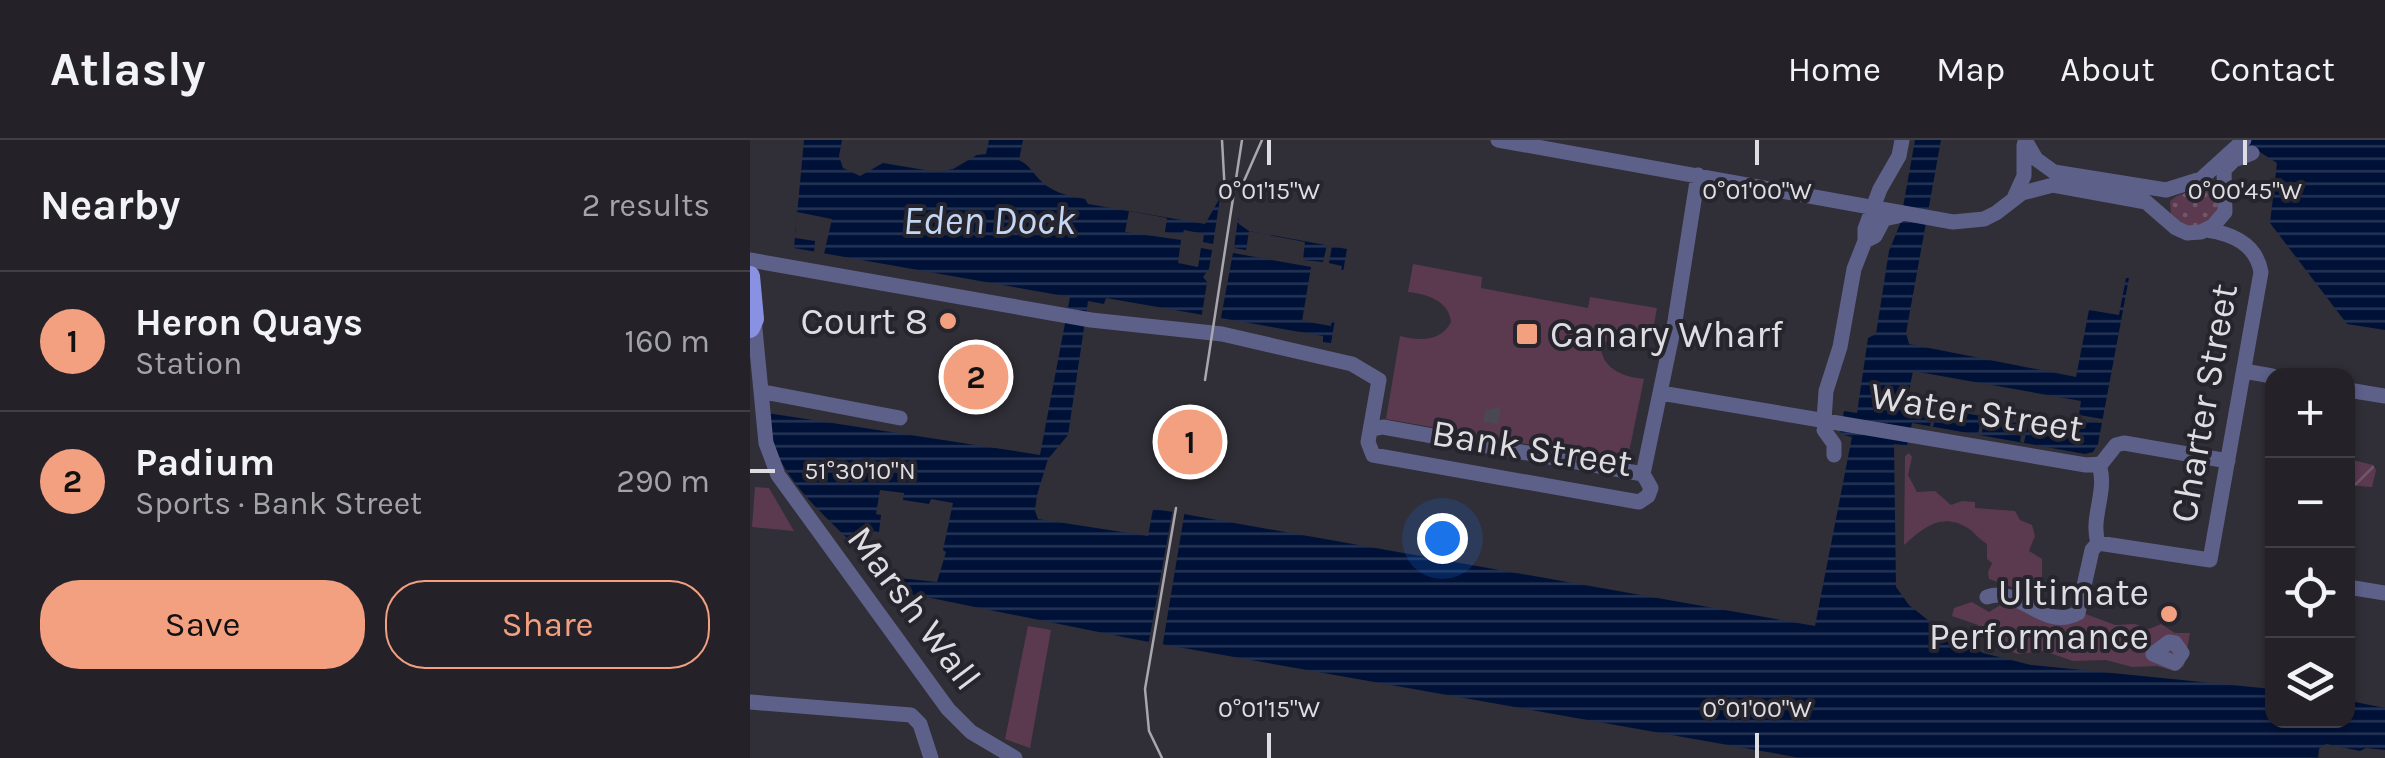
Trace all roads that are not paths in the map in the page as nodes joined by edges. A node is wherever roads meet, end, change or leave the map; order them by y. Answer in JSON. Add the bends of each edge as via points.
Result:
{"nodes":[{"id":1,"x":1498,"y":140,"type":"edge"},
{"id":2,"x":1902,"y":140,"type":"edge"},
{"id":3,"x":2024,"y":140,"type":"edge"},
{"id":4,"x":2252,"y":145,"type":"edge"},
{"id":5,"x":1698,"y":175,"type":"junction"},
{"id":6,"x":2201,"y":179,"type":"junction"},
{"id":7,"x":2223,"y":189,"type":"junction"},
{"id":8,"x":2154,"y":194,"type":"junction"},
{"id":9,"x":2014,"y":198,"type":"junction"},
{"id":10,"x":1885,"y":214,"type":"junction"},
{"id":11,"x":2207,"y":230,"type":"junction"},
{"id":12,"x":750,"y":260,"type":"edge"},
{"id":13,"x":759,"y":269,"type":"edge"},
{"id":14,"x":752,"y":324,"type":"edge"},
{"id":15,"x":754,"y":356,"type":"edge"},
{"id":16,"x":2244,"y":371,"type":"junction"},
{"id":17,"x":2265,"y":375,"type":"edge"},
{"id":18,"x":2355,"y":391,"type":"edge"},
{"id":19,"x":1661,"y":393,"type":"junction"},
{"id":20,"x":769,"y":394,"type":"dead end"},
{"id":21,"x":2385,"y":396,"type":"edge"},
{"id":22,"x":900,"y":418,"type":"dead end"},
{"id":23,"x":1824,"y":425,"type":"junction"},
{"id":24,"x":1373,"y":429,"type":"junction"},
{"id":25,"x":1834,"y":454,"type":"dead end"},
{"id":26,"x":2228,"y":461,"type":"junction"},
{"id":27,"x":2099,"y":465,"type":"junction"},
{"id":28,"x":1643,"y":474,"type":"junction"},
{"id":29,"x":2098,"y":543,"type":"junction"},
{"id":30,"x":2355,"y":588,"type":"edge"},
{"id":31,"x":2385,"y":593,"type":"edge"},
{"id":32,"x":1987,"y":596,"type":"dead end"},
{"id":33,"x":750,"y":702,"type":"edge"},
{"id":34,"x":931,"y":758,"type":"edge"},
{"id":35,"x":1015,"y":758,"type":"edge"}],
"edges":[{"from":1,"to":5,"type":"street"},
{"from":2,"to":10,"type":"street"},
{"from":3,"to":8,"type":"street","via":[[2054,172]]},
{"from":3,"to":9,"type":"street","via":[[2026,163]]},
{"from":4,"to":6,"type":"street"},
{"from":4,"to":7,"type":"street"},
{"from":5,"to":10,"type":"street"},
{"from":5,"to":19,"type":"street"},
{"from":6,"to":7,"type":"street"},
{"from":6,"to":8,"type":"street"},
{"from":7,"to":11,"type":"street","via":[[2224,214]]},
{"from":8,"to":9,"type":"street","via":[[2053,185]]},
{"from":8,"to":11,"type":"street","name":"Charter Street","via":[[2165,219],[2187,233]]},
{"from":9,"to":10,"type":"street","via":[[1984,218]]},
{"from":10,"to":23,"type":"street","via":[[1854,269]]},
{"from":11,"to":16,"type":"street","name":"Charter Street","via":[[2251,248],[2260,264]]},
{"from":12,"to":13,"type":"street"},
{"from":13,"to":14,"type":"main road"},
{"from":13,"to":24,"type":"street","via":[[816,279],[856,277],[1089,320],[1222,334],[1352,364],[1379,380]]},
{"from":14,"to":15,"type":"street","name":"Marsh Wall"},
{"from":15,"to":35,"type":"street","name":"Marsh Wall","via":[[766,443],[786,487],[948,709]]},
{"from":16,"to":17,"type":"street"},
{"from":16,"to":26,"type":"street","name":"Charter Street"},
{"from":18,"to":21,"type":"street"},
{"from":19,"to":23,"type":"street","name":"Water Street"},
{"from":19,"to":28,"type":"street"},
{"from":20,"to":22,"type":"street"},
{"from":23,"to":25,"type":"street"},
{"from":23,"to":27,"type":"street","name":"Water Street"},
{"from":24,"to":28,"type":"street","name":"Bank Street"},
{"from":24,"to":28,"type":"street","name":"Bank Street","via":[[1373,456],[1639,502],[1651,488]]},
{"from":26,"to":27,"type":"street","name":"Water Street","via":[[2124,443]]},
{"from":26,"to":29,"type":"street","name":"Charter Street","via":[[2210,560]]},
{"from":27,"to":29,"type":"street"},
{"from":29,"to":32,"type":"street","via":[[2080,610],[2072,617],[2054,618],[2002,594]]},
{"from":30,"to":31,"type":"street"},
{"from":33,"to":34,"type":"street","via":[[911,715]]}]}
